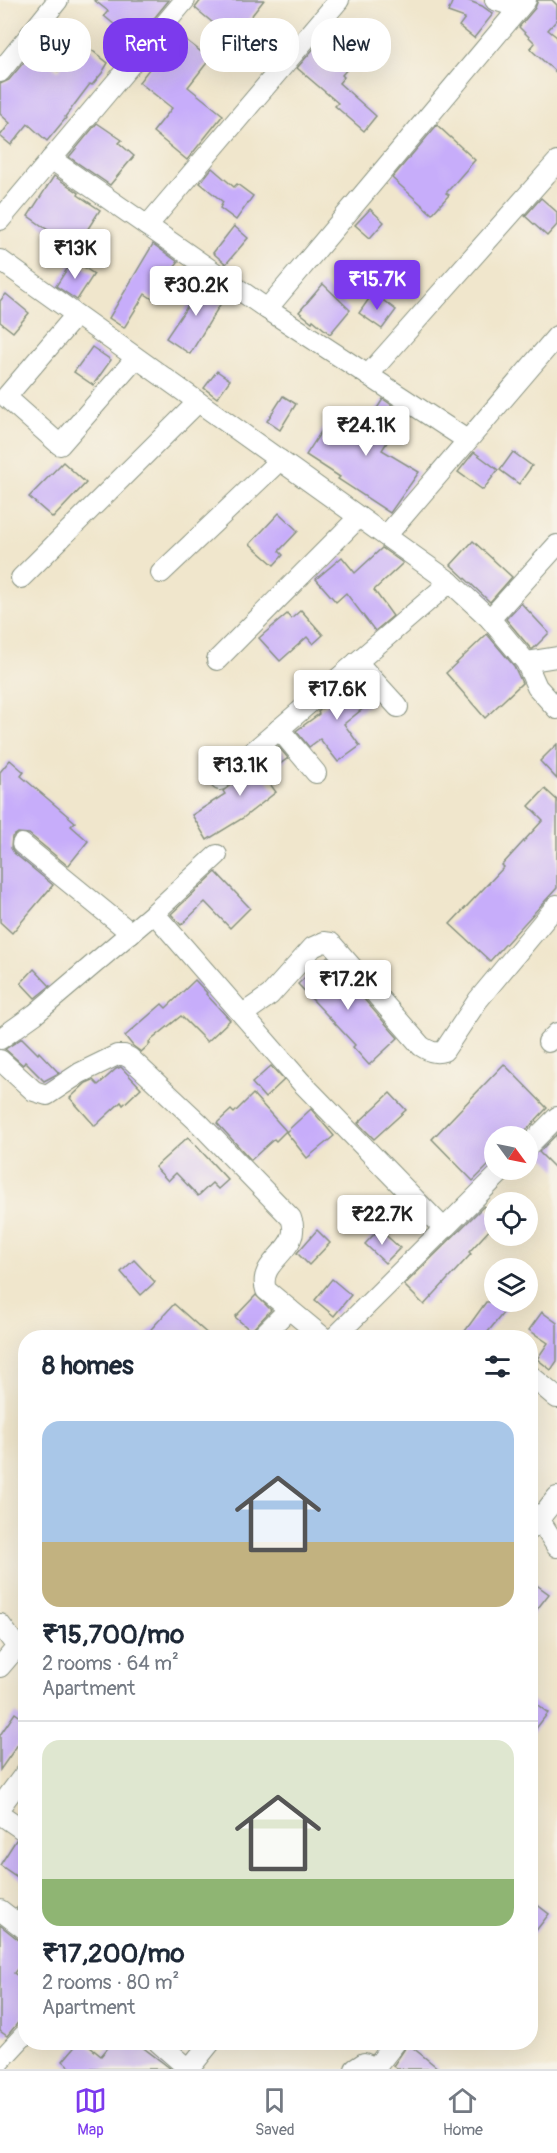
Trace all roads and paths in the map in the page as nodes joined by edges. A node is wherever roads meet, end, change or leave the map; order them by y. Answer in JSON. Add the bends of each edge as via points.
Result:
{"nodes":[{"id":1,"x":58,"y":0,"type":"edge"},
{"id":2,"x":185,"y":0,"type":"edge"},
{"id":3,"x":339,"y":0,"type":"edge"},
{"id":4,"x":495,"y":0,"type":"edge"},
{"id":5,"x":523,"y":4,"type":"edge"},
{"id":6,"x":0,"y":72,"type":"edge"},
{"id":7,"x":51,"y":159,"type":"junction"},
{"id":8,"x":557,"y":162,"type":"edge"},
{"id":9,"x":0,"y":220,"type":"edge"},
{"id":10,"x":147,"y":226,"type":"junction"},
{"id":11,"x":0,"y":260,"type":"edge"},
{"id":12,"x":267,"y":309,"type":"junction"},
{"id":13,"x":76,"y":315,"type":"junction"},
{"id":14,"x":557,"y":336,"type":"edge"},
{"id":15,"x":136,"y":358,"type":"junction"},
{"id":16,"x":368,"y":375,"type":"junction"},
{"id":17,"x":198,"y":402,"type":"junction"},
{"id":18,"x":467,"y":440,"type":"junction"},
{"id":19,"x":280,"y":460,"type":"junction"},
{"id":20,"x":359,"y":517,"type":"junction"},
{"id":21,"x":386,"y":536,"type":"junction"},
{"id":22,"x":557,"y":546,"type":"edge"},
{"id":23,"x":161,"y":573,"type":"dead end"},
{"id":24,"x":21,"y":578,"type":"dead end"},
{"id":25,"x":450,"y":582,"type":"junction"},
{"id":26,"x":490,"y":619,"type":"junction"},
{"id":27,"x":557,"y":657,"type":"edge"},
{"id":28,"x":217,"y":660,"type":"dead end"},
{"id":29,"x":357,"y":662,"type":"junction"},
{"id":30,"x":526,"y":662,"type":"junction"},
{"id":31,"x":398,"y":707,"type":"dead end"},
{"id":32,"x":557,"y":710,"type":"edge"},
{"id":33,"x":279,"y":729,"type":"junction"},
{"id":34,"x":316,"y":773,"type":"dead end"},
{"id":35,"x":220,"y":780,"type":"dead end"},
{"id":36,"x":22,"y":844,"type":"dead end"},
{"id":37,"x":216,"y":855,"type":"dead end"},
{"id":38,"x":557,"y":904,"type":"edge"},
{"id":39,"x":154,"y":913,"type":"junction"},
{"id":40,"x":131,"y":933,"type":"junction"},
{"id":41,"x":243,"y":1014,"type":"junction"},
{"id":42,"x":5,"y":1029,"type":"edge"},
{"id":43,"x":0,"y":1060,"type":"edge"},
{"id":44,"x":557,"y":1117,"type":"edge"},
{"id":45,"x":538,"y":1136,"type":"edge"},
{"id":46,"x":493,"y":1180,"type":"edge"},
{"id":47,"x":444,"y":1229,"type":"junction"},
{"id":48,"x":289,"y":1309,"type":"junction"},
{"id":49,"x":268,"y":1330,"type":"edge"},
{"id":50,"x":314,"y":1330,"type":"edge"},
{"id":51,"x":342,"y":1330,"type":"edge"},
{"id":52,"x":538,"y":1382,"type":"edge"},
{"id":53,"x":557,"y":1398,"type":"edge"},
{"id":54,"x":557,"y":1497,"type":"edge"},
{"id":55,"x":538,"y":1516,"type":"edge"},
{"id":56,"x":538,"y":1525,"type":"edge"},
{"id":57,"x":557,"y":1547,"type":"edge"},
{"id":58,"x":0,"y":1624,"type":"edge"},
{"id":59,"x":18,"y":1641,"type":"edge"},
{"id":60,"x":18,"y":1647,"type":"edge"},
{"id":61,"x":0,"y":1667,"type":"edge"},
{"id":62,"x":18,"y":1783,"type":"edge"},
{"id":63,"x":0,"y":1807,"type":"edge"},
{"id":64,"x":0,"y":1814,"type":"edge"},
{"id":65,"x":18,"y":1826,"type":"edge"},
{"id":66,"x":0,"y":1910,"type":"edge"},
{"id":67,"x":18,"y":1924,"type":"edge"},
{"id":68,"x":18,"y":2042,"type":"edge"},
{"id":69,"x":167,"y":2050,"type":"edge"},
{"id":70,"x":204,"y":2050,"type":"edge"},
{"id":71,"x":390,"y":2050,"type":"edge"},
{"id":72,"x":0,"y":2061,"type":"edge"},
{"id":73,"x":189,"y":2069,"type":"edge"},
{"id":74,"x":355,"y":2069,"type":"edge"}],
"edges":[{"from":1,"to":6,"type":"street"},
{"from":2,"to":7,"type":"street"},
{"from":3,"to":10,"type":"street"},
{"from":4,"to":5,"type":"street"},
{"from":5,"to":12,"type":"street"},
{"from":7,"to":9,"type":"street"},
{"from":7,"to":10,"type":"street"},
{"from":8,"to":16,"type":"street"},
{"from":10,"to":12,"type":"street"},
{"from":11,"to":13,"type":"street"},
{"from":12,"to":16,"type":"street"},
{"from":13,"to":15,"type":"street"},
{"from":13,"to":15,"type":"street","via":[[6,397],[60,445]]},
{"from":14,"to":18,"type":"street"},
{"from":15,"to":17,"type":"street"},
{"from":16,"to":18,"type":"street"},
{"from":17,"to":19,"type":"street"},
{"from":17,"to":24,"type":"street"},
{"from":18,"to":21,"type":"street"},
{"from":19,"to":20,"type":"street"},
{"from":19,"to":23,"type":"street"},
{"from":20,"to":21,"type":"street"},
{"from":20,"to":28,"type":"street"},
{"from":21,"to":25,"type":"street"},
{"from":22,"to":26,"type":"street"},
{"from":25,"to":26,"type":"street"},
{"from":25,"to":29,"type":"street"},
{"from":26,"to":30,"type":"street"},
{"from":27,"to":30,"type":"street"},
{"from":29,"to":31,"type":"street"},
{"from":29,"to":33,"type":"street"},
{"from":30,"to":32,"type":"street","via":[[537,687]]},
{"from":33,"to":34,"type":"street"},
{"from":33,"to":35,"type":"street"},
{"from":36,"to":40,"type":"street"},
{"from":37,"to":39,"type":"street"},
{"from":38,"to":41,"type":"street","via":[[478,1000],[444,1051],[437,1053],[421,1046],[331,943],[313,947],[270,994]]},
{"from":39,"to":40,"type":"street"},
{"from":39,"to":41,"type":"street"},
{"from":40,"to":42,"type":"street"},
{"from":41,"to":47,"type":"street","via":[[301,1082]]},
{"from":43,"to":48,"type":"street","via":[[34,1091],[47,1095],[117,1055],[130,1058],[291,1218],[295,1228],[292,1238],[265,1273],[264,1282],[266,1290]]},
{"from":44,"to":45,"type":"street"},
{"from":46,"to":47,"type":"street"},
{"from":47,"to":51,"type":"street"},
{"from":48,"to":49,"type":"street"},
{"from":48,"to":50,"type":"street"},
{"from":52,"to":53,"type":"street"},
{"from":54,"to":55,"type":"street"},
{"from":56,"to":57,"type":"street"},
{"from":58,"to":59,"type":"street"},
{"from":60,"to":61,"type":"street"},
{"from":62,"to":63,"type":"street"},
{"from":64,"to":65,"type":"street"},
{"from":66,"to":67,"type":"street"},
{"from":68,"to":72,"type":"street"},
{"from":69,"to":73,"type":"street"},
{"from":70,"to":73,"type":"street"},
{"from":71,"to":74,"type":"street","via":[[377,2066],[364,2063]]}]}
